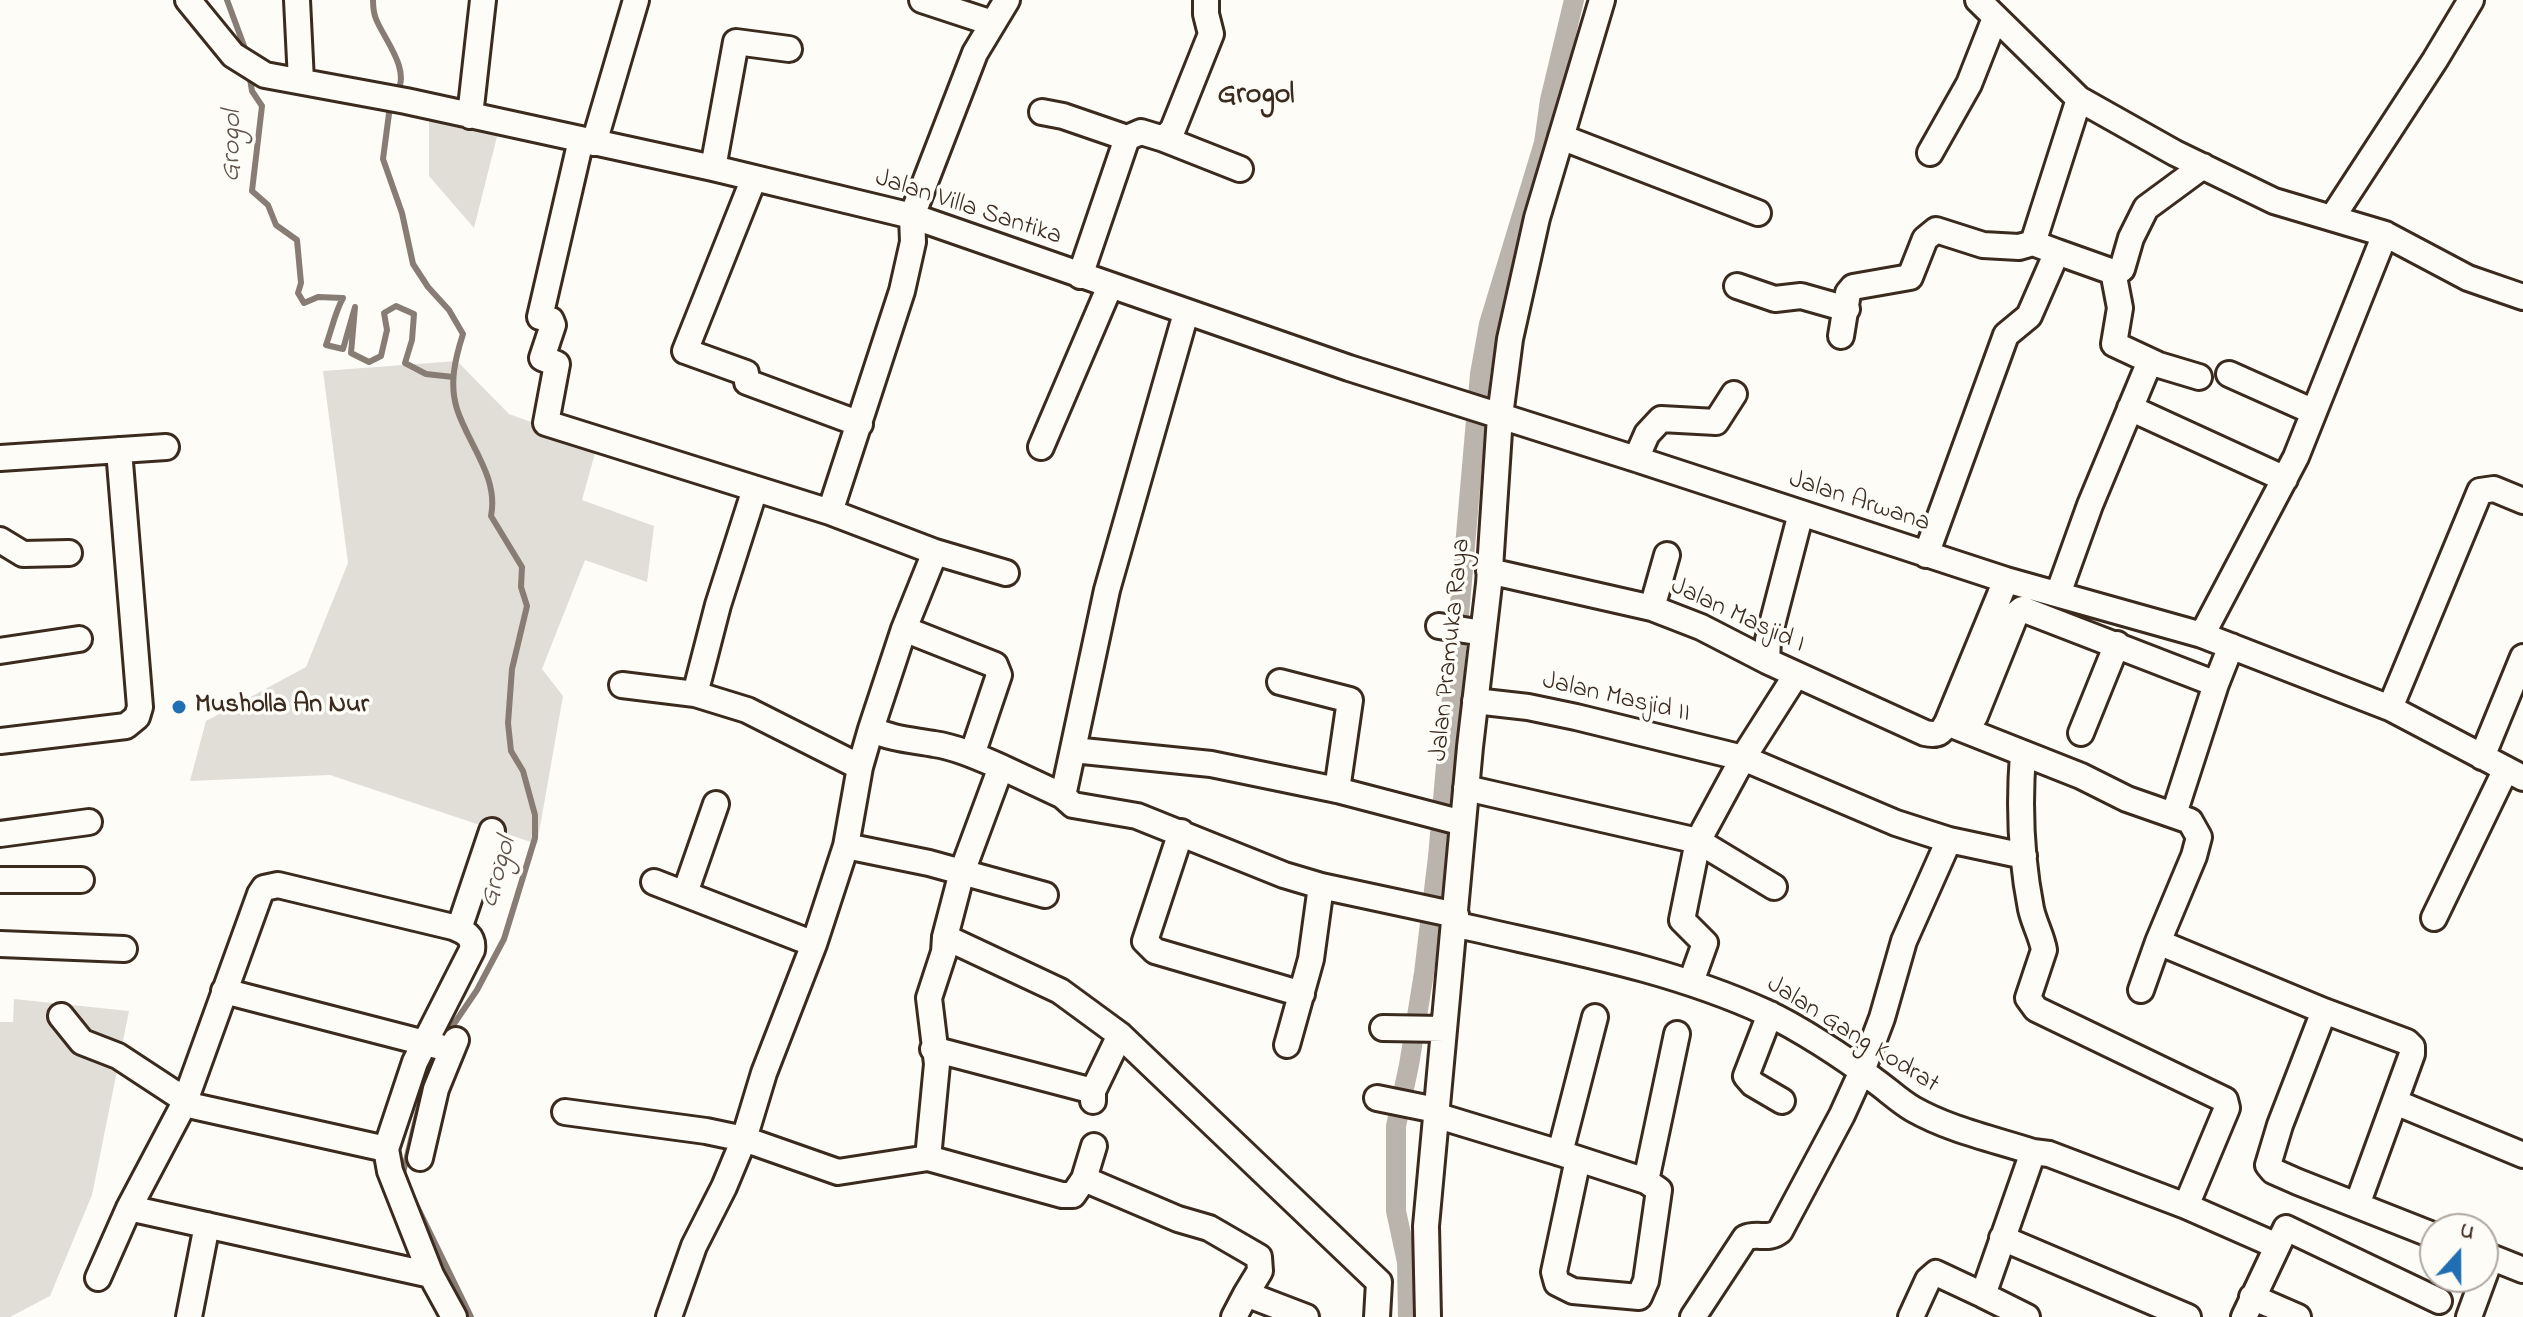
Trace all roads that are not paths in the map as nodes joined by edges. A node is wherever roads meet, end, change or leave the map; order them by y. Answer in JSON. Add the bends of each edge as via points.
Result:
{"nodes":[{"id":1,"x":188,"y":0,"type":"edge"},
{"id":2,"x":297,"y":0,"type":"edge"},
{"id":3,"x":483,"y":0,"type":"edge"},
{"id":4,"x":636,"y":0,"type":"edge"},
{"id":5,"x":922,"y":0,"type":"edge"},
{"id":6,"x":1007,"y":0,"type":"edge"},
{"id":7,"x":1206,"y":0,"type":"edge"},
{"id":8,"x":1602,"y":0,"type":"edge"},
{"id":9,"x":2471,"y":0,"type":"edge"},
{"id":10,"x":1987,"y":9,"type":"edge"},
{"id":11,"x":992,"y":23,"type":"junction"},
{"id":12,"x":789,"y":49,"type":"dead end"},
{"id":13,"x":301,"y":81,"type":"junction"},
{"id":14,"x":2079,"y":99,"type":"junction"},
{"id":15,"x":1042,"y":112,"type":"dead end"},
{"id":16,"x":470,"y":116,"type":"junction"},
{"id":17,"x":1561,"y":137,"type":"junction"},
{"id":18,"x":1127,"y":138,"type":"junction"},
{"id":19,"x":1164,"y":139,"type":"junction"},
{"id":20,"x":587,"y":141,"type":"junction"},
{"id":21,"x":1930,"y":153,"type":"dead end"},
{"id":22,"x":2203,"y":166,"type":"junction"},
{"id":23,"x":713,"y":168,"type":"junction"},
{"id":24,"x":1240,"y":169,"type":"dead end"},
{"id":25,"x":754,"y":178,"type":"junction"},
{"id":26,"x":1758,"y":213,"type":"dead end"},
{"id":27,"x":912,"y":216,"type":"junction"},
{"id":28,"x":2332,"y":218,"type":"junction"},
{"id":29,"x":2385,"y":234,"type":"junction"},
{"id":30,"x":2033,"y":243,"type":"junction"},
{"id":31,"x":2057,"y":252,"type":"junction"},
{"id":32,"x":2113,"y":271,"type":"junction"},
{"id":33,"x":1080,"y":276,"type":"junction"},
{"id":34,"x":1110,"y":286,"type":"junction"},
{"id":35,"x":1737,"y":286,"type":"dead end"},
{"id":36,"x":2523,"y":297,"type":"edge"},
{"id":37,"x":1847,"y":309,"type":"junction"},
{"id":38,"x":1186,"y":313,"type":"junction"},
{"id":39,"x":1841,"y":336,"type":"dead end"},
{"id":40,"x":2150,"y":361,"type":"junction"},
{"id":41,"x":2229,"y":374,"type":"dead end"},
{"id":42,"x":2199,"y":377,"type":"dead end"},
{"id":43,"x":1734,"y":394,"type":"dead end"},
{"id":44,"x":2130,"y":408,"type":"junction"},
{"id":45,"x":2314,"y":412,"type":"junction"},
{"id":46,"x":1493,"y":414,"type":"junction"},
{"id":47,"x":860,"y":424,"type":"junction"},
{"id":48,"x":166,"y":447,"type":"dead end"},
{"id":49,"x":1041,"y":447,"type":"dead end"},
{"id":50,"x":119,"y":450,"type":"junction"},
{"id":51,"x":0,"y":458,"type":"edge"},
{"id":52,"x":1636,"y":459,"type":"junction"},
{"id":53,"x":2285,"y":479,"type":"junction"},
{"id":54,"x":755,"y":489,"type":"junction"},
{"id":55,"x":2523,"y":501,"type":"edge"},
{"id":56,"x":830,"y":512,"type":"junction"},
{"id":57,"x":1801,"y":513,"type":"junction"},
{"id":58,"x":0,"y":540,"type":"edge"},
{"id":59,"x":935,"y":552,"type":"junction"},
{"id":60,"x":69,"y":553,"type":"dead end"},
{"id":61,"x":1667,"y":555,"type":"dead end"},
{"id":62,"x":1926,"y":555,"type":"junction"},
{"id":63,"x":1489,"y":571,"type":"junction"},
{"id":64,"x":1006,"y":573,"type":"dead end"},
{"id":65,"x":2006,"y":580,"type":"junction"},
{"id":66,"x":2058,"y":594,"type":"junction"},
{"id":67,"x":1652,"y":608,"type":"junction"},
{"id":68,"x":904,"y":629,"type":"junction"},
{"id":69,"x":2202,"y":635,"type":"junction"},
{"id":70,"x":79,"y":639,"type":"dead end"},
{"id":71,"x":2117,"y":644,"type":"junction"},
{"id":72,"x":2231,"y":646,"type":"junction"},
{"id":73,"x":0,"y":651,"type":"edge"},
{"id":74,"x":2523,"y":657,"type":"edge"},
{"id":75,"x":1767,"y":661,"type":"junction"},
{"id":76,"x":1796,"y":675,"type":"junction"},
{"id":77,"x":1280,"y":682,"type":"dead end"},
{"id":78,"x":2216,"y":684,"type":"junction"},
{"id":79,"x":622,"y":685,"type":"dead end"},
{"id":80,"x":695,"y":694,"type":"junction"},
{"id":81,"x":1475,"y":701,"type":"junction"},
{"id":82,"x":2390,"y":708,"type":"junction"},
{"id":83,"x":1975,"y":716,"type":"dead end"},
{"id":84,"x":1947,"y":723,"type":"junction"},
{"id":85,"x":871,"y":729,"type":"junction"},
{"id":86,"x":2081,"y":733,"type":"dead end"},
{"id":87,"x":0,"y":741,"type":"edge"},
{"id":88,"x":1073,"y":750,"type":"junction"},
{"id":89,"x":2023,"y":754,"type":"junction"},
{"id":90,"x":972,"y":755,"type":"junction"},
{"id":91,"x":2482,"y":757,"type":"junction"},
{"id":92,"x":1743,"y":758,"type":"junction"},
{"id":93,"x":860,"y":767,"type":"junction"},
{"id":94,"x":1001,"y":767,"type":"junction"},
{"id":95,"x":2514,"y":773,"type":"edge"},
{"id":96,"x":1466,"y":788,"type":"junction"},
{"id":97,"x":1337,"y":790,"type":"junction"},
{"id":98,"x":1063,"y":796,"type":"junction"},
{"id":99,"x":716,"y":804,"type":"dead end"},
{"id":100,"x":2174,"y":814,"type":"junction"},
{"id":101,"x":89,"y":822,"type":"dead end"},
{"id":102,"x":1458,"y":822,"type":"junction"},
{"id":103,"x":492,"y":831,"type":"dead end"},
{"id":104,"x":1181,"y":832,"type":"junction"},
{"id":105,"x":0,"y":834,"type":"edge"},
{"id":106,"x":1949,"y":840,"type":"junction"},
{"id":107,"x":1698,"y":841,"type":"junction"},
{"id":108,"x":846,"y":846,"type":"junction"},
{"id":109,"x":2024,"y":856,"type":"junction"},
{"id":110,"x":962,"y":872,"type":"junction"},
{"id":111,"x":0,"y":880,"type":"edge"},
{"id":112,"x":81,"y":880,"type":"dead end"},
{"id":113,"x":654,"y":882,"type":"dead end"},
{"id":114,"x":1321,"y":886,"type":"junction"},
{"id":115,"x":1774,"y":887,"type":"dead end"},
{"id":116,"x":685,"y":893,"type":"junction"},
{"id":117,"x":1045,"y":895,"type":"dead end"},
{"id":118,"x":1452,"y":917,"type":"junction"},
{"id":119,"x":2434,"y":918,"type":"dead end"},
{"id":120,"x":459,"y":929,"type":"junction"},
{"id":121,"x":945,"y":937,"type":"junction"},
{"id":122,"x":2158,"y":942,"type":"junction"},
{"id":123,"x":0,"y":944,"type":"edge"},
{"id":124,"x":814,"y":944,"type":"junction"},
{"id":125,"x":124,"y":949,"type":"dead end"},
{"id":126,"x":1691,"y":982,"type":"junction"},
{"id":127,"x":2141,"y":990,"type":"dead end"},
{"id":128,"x":224,"y":991,"type":"junction"},
{"id":129,"x":1302,"y":994,"type":"junction"},
{"id":130,"x":2324,"y":1011,"type":"junction"},
{"id":131,"x":1770,"y":1014,"type":"junction"},
{"id":132,"x":61,"y":1016,"type":"dead end"},
{"id":133,"x":1595,"y":1017,"type":"dead end"},
{"id":134,"x":1383,"y":1028,"type":"dead end"},
{"id":135,"x":1428,"y":1029,"type":"junction"},
{"id":136,"x":1677,"y":1034,"type":"dead end"},
{"id":137,"x":1120,"y":1035,"type":"junction"},
{"id":138,"x":424,"y":1042,"type":"junction"},
{"id":139,"x":1287,"y":1045,"type":"dead end"},
{"id":140,"x":933,"y":1049,"type":"junction"},
{"id":141,"x":1862,"y":1071,"type":"junction"},
{"id":142,"x":1382,"y":1099,"type":"dead end"},
{"id":143,"x":1782,"y":1101,"type":"dead end"},
{"id":144,"x":184,"y":1102,"type":"junction"},
{"id":145,"x":2395,"y":1102,"type":"junction"},
{"id":146,"x":1428,"y":1110,"type":"junction"},
{"id":147,"x":565,"y":1112,"type":"dead end"},
{"id":148,"x":744,"y":1139,"type":"junction"},
{"id":149,"x":1094,"y":1146,"type":"dead end"},
{"id":150,"x":386,"y":1149,"type":"junction"},
{"id":151,"x":2033,"y":1152,"type":"junction"},
{"id":152,"x":2523,"y":1155,"type":"edge"},
{"id":153,"x":1569,"y":1156,"type":"junction"},
{"id":154,"x":420,"y":1158,"type":"dead end"},
{"id":155,"x":928,"y":1158,"type":"junction"},
{"id":156,"x":1084,"y":1179,"type":"junction"},
{"id":157,"x":1646,"y":1181,"type":"junction"},
{"id":158,"x":2357,"y":1205,"type":"junction"},
{"id":159,"x":2186,"y":1206,"type":"junction"},
{"id":160,"x":129,"y":1208,"type":"junction"},
{"id":161,"x":207,"y":1225,"type":"junction"},
{"id":162,"x":2419,"y":1230,"type":"edge"},
{"id":163,"x":2002,"y":1238,"type":"junction"},
{"id":164,"x":2277,"y":1246,"type":"junction"},
{"id":165,"x":2499,"y":1261,"type":"edge"},
{"id":166,"x":2523,"y":1270,"type":"edge"},
{"id":167,"x":431,"y":1275,"type":"junction"},
{"id":168,"x":98,"y":1278,"type":"dead end"},
{"id":169,"x":2476,"y":1293,"type":"edge"},
{"id":170,"x":1246,"y":1294,"type":"junction"},
{"id":171,"x":1983,"y":1295,"type":"junction"},
{"id":172,"x":2439,"y":1301,"type":"dead end"},
{"id":173,"x":2248,"y":1307,"type":"edge"},
{"id":174,"x":189,"y":1317,"type":"edge"},
{"id":175,"x":454,"y":1317,"type":"edge"},
{"id":176,"x":669,"y":1317,"type":"edge"},
{"id":177,"x":1234,"y":1317,"type":"edge"},
{"id":178,"x":1306,"y":1317,"type":"edge"},
{"id":179,"x":1377,"y":1317,"type":"edge"},
{"id":180,"x":1428,"y":1317,"type":"edge"},
{"id":181,"x":1693,"y":1317,"type":"edge"},
{"id":182,"x":1911,"y":1317,"type":"edge"},
{"id":183,"x":2027,"y":1317,"type":"edge"},
{"id":184,"x":2188,"y":1317,"type":"edge"},
{"id":185,"x":2298,"y":1317,"type":"edge"},
{"id":186,"x":2469,"y":1317,"type":"edge"}],
"edges":[{"from":1,"to":13,"type":"street","name":"Jalan Villa Santika","via":[[233,55],[265,75]]},
{"from":2,"to":13,"type":"street"},
{"from":3,"to":16,"type":"street"},
{"from":4,"to":20,"type":"street"},
{"from":5,"to":11,"type":"street"},
{"from":6,"to":11,"type":"street"},
{"from":7,"to":19,"type":"street","via":[[1211,34],[1173,129]]},
{"from":8,"to":17,"type":"street","name":"Jalan Pramuka Raya"},
{"from":9,"to":28,"type":"street"},
{"from":10,"to":14,"type":"street"},
{"from":10,"to":21,"type":"street","via":[[1969,84]]},
{"from":11,"to":27,"type":"street","via":[[975,53]]},
{"from":12,"to":23,"type":"street","via":[[736,42]]},
{"from":13,"to":16,"type":"street","name":"Jalan Villa Santika"},
{"from":14,"to":22,"type":"street"},
{"from":14,"to":30,"type":"street"},
{"from":15,"to":18,"type":"street"},
{"from":16,"to":20,"type":"street","name":"Jalan Villa Santika"},
{"from":17,"to":26,"type":"street"},
{"from":17,"to":46,"type":"street","name":"Jalan Pramuka Raya"},
{"from":18,"to":19,"type":"street","via":[[1141,132]]},
{"from":18,"to":33,"type":"street"},
{"from":19,"to":24,"type":"street"},
{"from":20,"to":23,"type":"street","name":"Jalan Villa Santika"},
{"from":20,"to":54,"type":"street","via":[[540,317],[553,325],[542,358],[557,364],[546,423]]},
{"from":22,"to":28,"type":"street","via":[[2274,201]]},
{"from":22,"to":32,"type":"street","via":[[2146,208],[2122,269]]},
{"from":23,"to":25,"type":"street","name":"Jalan Villa Santika"},
{"from":25,"to":27,"type":"street","name":"Jalan Villa Santika"},
{"from":25,"to":47,"type":"street","via":[[685,351],[746,373],[747,382]]},
{"from":27,"to":33,"type":"street","name":"Jalan Villa Santika"},
{"from":27,"to":47,"type":"street","via":[[913,242],[902,291]]},
{"from":28,"to":29,"type":"street"},
{"from":29,"to":36,"type":"street","via":[[2468,278]]},
{"from":29,"to":45,"type":"street"},
{"from":30,"to":31,"type":"street"},
{"from":30,"to":37,"type":"street","via":[[1983,245],[1936,230],[1925,239],[1910,277],[1853,287]]},
{"from":31,"to":32,"type":"street"},
{"from":31,"to":62,"type":"street","via":[[2029,316],[2006,335]]},
{"from":32,"to":40,"type":"street","via":[[2120,308],[2114,344]]},
{"from":33,"to":34,"type":"street","name":"Jalan Villa Santika"},
{"from":34,"to":38,"type":"street","name":"Jalan Villa Santika"},
{"from":34,"to":49,"type":"street"},
{"from":35,"to":37,"type":"street","via":[[1775,299],[1801,296]]},
{"from":37,"to":39,"type":"street"},
{"from":38,"to":46,"type":"street","name":"Jalan Villa Santika"},
{"from":38,"to":88,"type":"street","via":[[1107,590]]},
{"from":40,"to":42,"type":"street"},
{"from":40,"to":44,"type":"street"},
{"from":41,"to":45,"type":"street"},
{"from":43,"to":52,"type":"street","via":[[1716,422],[1661,419]]},
{"from":44,"to":53,"type":"street"},
{"from":44,"to":66,"type":"street"},
{"from":45,"to":53,"type":"street"},
{"from":46,"to":52,"type":"street","name":"Jalan Arwana"},
{"from":46,"to":63,"type":"street","name":"Jalan Pramuka Raya"},
{"from":47,"to":56,"type":"street"},
{"from":48,"to":50,"type":"street"},
{"from":50,"to":51,"type":"street"},
{"from":50,"to":87,"type":"street","via":[[137,717],[126,726]]},
{"from":52,"to":57,"type":"street","name":"Jalan Arwana"},
{"from":53,"to":69,"type":"street"},
{"from":54,"to":56,"type":"street"},
{"from":54,"to":80,"type":"street"},
{"from":55,"to":82,"type":"street","via":[[2494,489],[2480,491]]},
{"from":56,"to":59,"type":"street"},
{"from":57,"to":62,"type":"street","name":"Jalan Arwana"},
{"from":57,"to":75,"type":"street"},
{"from":58,"to":60,"type":"street","via":[[23,554]]},
{"from":59,"to":64,"type":"street"},
{"from":59,"to":68,"type":"street"},
{"from":61,"to":67,"type":"street"},
{"from":62,"to":65,"type":"street","name":"Jalan Arwana"},
{"from":63,"to":67,"type":"street","name":"Jalan Masjid I"},
{"from":63,"to":81,"type":"street","name":"Jalan Pramuka Raya","via":[[1460,630]]},
{"from":65,"to":66,"type":"street","name":"Jalan Arwana"},
{"from":65,"to":84,"type":"street"},
{"from":66,"to":69,"type":"street","name":"Jalan Arwana"},
{"from":67,"to":75,"type":"street","name":"Jalan Masjid I"},
{"from":68,"to":85,"type":"street"},
{"from":68,"to":90,"type":"street","via":[[995,665],[999,675]]},
{"from":69,"to":72,"type":"street","name":"Jalan Arwana"},
{"from":70,"to":73,"type":"street"},
{"from":71,"to":78,"type":"street"},
{"from":71,"to":83,"type":"street","via":[[2019,610]]},
{"from":71,"to":86,"type":"street"},
{"from":72,"to":78,"type":"street"},
{"from":72,"to":82,"type":"street","name":"Jalan Arwana"},
{"from":74,"to":91,"type":"street"},
{"from":75,"to":76,"type":"street","name":"Jalan Masjid I"},
{"from":76,"to":84,"type":"street","name":"Jalan Masjid I","via":[[1925,733],[1935,735]]},
{"from":76,"to":92,"type":"street"},
{"from":77,"to":97,"type":"street","via":[[1350,700]]},
{"from":78,"to":100,"type":"street"},
{"from":79,"to":80,"type":"street"},
{"from":80,"to":93,"type":"street","via":[[747,710]]},
{"from":81,"to":92,"type":"street","name":"Jalan Masjid II","via":[[1564,714]]},
{"from":81,"to":96,"type":"street","name":"Jalan Pramuka Raya"},
{"from":82,"to":91,"type":"street","name":"Jalan Arwana"},
{"from":84,"to":89,"type":"street"},
{"from":85,"to":90,"type":"street","name":"Jalan Gang Kodrat"},
{"from":85,"to":93,"type":"street"},
{"from":88,"to":97,"type":"street","via":[[1211,764]]},
{"from":88,"to":98,"type":"street"},
{"from":89,"to":100,"type":"street"},
{"from":89,"to":109,"type":"street","via":[[2019,803]]},
{"from":90,"to":94,"type":"street","name":"Jalan Gang Kodrat"},
{"from":91,"to":95,"type":"street","name":"Jalan Arwana"},
{"from":92,"to":106,"type":"street","name":"Jalan Masjid II","via":[[1882,818]]},
{"from":92,"to":107,"type":"street"},
{"from":93,"to":108,"type":"street"},
{"from":94,"to":98,"type":"street","name":"Jalan Gang Kodrat"},
{"from":94,"to":110,"type":"street"},
{"from":95,"to":119,"type":"street"},
{"from":96,"to":102,"type":"street","name":"Jalan Pramuka Raya"},
{"from":96,"to":107,"type":"street"},
{"from":97,"to":102,"type":"street"},
{"from":98,"to":104,"type":"street","name":"Jalan Gang Kodrat","via":[[1073,805],[1137,816]]},
{"from":99,"to":116,"type":"street"},
{"from":100,"to":122,"type":"street","via":[[2190,821],[2199,837]]},
{"from":101,"to":105,"type":"street"},
{"from":102,"to":118,"type":"street","name":"Jalan Pramuka Raya"},
{"from":103,"to":120,"type":"street"},
{"from":104,"to":114,"type":"street","name":"Jalan Gang Kodrat"},
{"from":104,"to":129,"type":"street","via":[[1145,941],[1155,951]]},
{"from":106,"to":109,"type":"street","name":"Jalan Masjid II"},
{"from":106,"to":141,"type":"street","via":[[1904,941]]},
{"from":107,"to":115,"type":"street"},
{"from":107,"to":126,"type":"street","via":[[1682,920],[1705,943]]},
{"from":108,"to":110,"type":"street"},
{"from":108,"to":124,"type":"street"},
{"from":109,"to":159,"type":"street","via":[[2030,906],[2044,950],[2028,993],[2030,1004],[2225,1100],[2227,1108]]},
{"from":110,"to":117,"type":"street"},
{"from":110,"to":121,"type":"street"},
{"from":111,"to":112,"type":"street"},
{"from":113,"to":116,"type":"street"},
{"from":114,"to":118,"type":"street","name":"Jalan Gang Kodrat","via":[[1419,905]]},
{"from":114,"to":129,"type":"street"},
{"from":116,"to":124,"type":"street"},
{"from":118,"to":126,"type":"street","name":"Jalan Gang Kodrat"},
{"from":118,"to":135,"type":"street","name":"Jalan Pramuka Raya"},
{"from":120,"to":128,"type":"street","via":[[285,886],[268,887],[260,894]]},
{"from":120,"to":138,"type":"street","via":[[472,939],[472,950]]},
{"from":121,"to":137,"type":"street","via":[[1060,991]]},
{"from":121,"to":140,"type":"street","via":[[929,998]]},
{"from":122,"to":127,"type":"street"},
{"from":122,"to":130,"type":"street"},
{"from":123,"to":125,"type":"street"},
{"from":124,"to":148,"type":"street"},
{"from":126,"to":131,"type":"street","name":"Jalan Gang Kodrat"},
{"from":128,"to":138,"type":"street"},
{"from":128,"to":144,"type":"street"},
{"from":129,"to":139,"type":"street"},
{"from":130,"to":145,"type":"street","via":[[2412,1047]]},
{"from":130,"to":158,"type":"street","via":[[2268,1165]]},
{"from":131,"to":141,"type":"street","name":"Jalan Gang Kodrat"},
{"from":131,"to":143,"type":"street","via":[[1746,1076]]},
{"from":132,"to":144,"type":"street","via":[[82,1042],[118,1056]]},
{"from":133,"to":153,"type":"street"},
{"from":134,"to":135,"type":"street"},
{"from":135,"to":146,"type":"street","name":"Jalan Pramuka Raya"},
{"from":136,"to":157,"type":"street"},
{"from":137,"to":140,"type":"street","via":[[1093,1096]]},
{"from":137,"to":179,"type":"street","via":[[1379,1282]]},
{"from":138,"to":150,"type":"street"},
{"from":138,"to":154,"type":"street","via":[[454,1045],[436,1089]]},
{"from":140,"to":155,"type":"street","via":[[937,1064]]},
{"from":141,"to":151,"type":"street","name":"Jalan Gang Kodrat","via":[[1938,1122]]},
{"from":141,"to":181,"type":"street","via":[[1780,1231],[1769,1238],[1745,1238]]},
{"from":142,"to":146,"type":"street"},
{"from":144,"to":150,"type":"street"},
{"from":144,"to":160,"type":"street"},
{"from":145,"to":152,"type":"street"},
{"from":145,"to":158,"type":"street"},
{"from":146,"to":153,"type":"street"},
{"from":146,"to":180,"type":"street","name":"Jalan Pramuka Raya"},
{"from":147,"to":148,"type":"street"},
{"from":148,"to":155,"type":"street","via":[[838,1172]]},
{"from":148,"to":176,"type":"street","via":[[694,1246]]},
{"from":149,"to":156,"type":"street"},
{"from":150,"to":167,"type":"street"},
{"from":151,"to":159,"type":"street","name":"Jalan Gang Kodrat"},
{"from":151,"to":163,"type":"street"},
{"from":153,"to":157,"type":"street"},
{"from":153,"to":157,"type":"street","via":[[1554,1272],[1557,1283],[1573,1291],[1639,1297],[1659,1190]]},
{"from":155,"to":156,"type":"street","via":[[1062,1195],[1073,1195]]},
{"from":156,"to":170,"type":"street","via":[[1209,1228],[1259,1257],[1260,1271]]},
{"from":158,"to":162,"type":"street"},
{"from":159,"to":164,"type":"street","name":"Jalan Gang Kodrat"},
{"from":160,"to":161,"type":"street"},
{"from":160,"to":168,"type":"street"},
{"from":161,"to":167,"type":"street"},
{"from":161,"to":174,"type":"street"},
{"from":163,"to":171,"type":"street"},
{"from":163,"to":184,"type":"street"},
{"from":164,"to":172,"type":"street","via":[[2286,1228]]},
{"from":164,"to":173,"type":"street"},
{"from":165,"to":166,"type":"street"},
{"from":167,"to":175,"type":"street"},
{"from":169,"to":186,"type":"street"},
{"from":170,"to":177,"type":"street"},
{"from":170,"to":178,"type":"street"},
{"from":171,"to":182,"type":"street","via":[[1936,1273]]},
{"from":171,"to":183,"type":"street"},
{"from":173,"to":185,"type":"street"}]}
